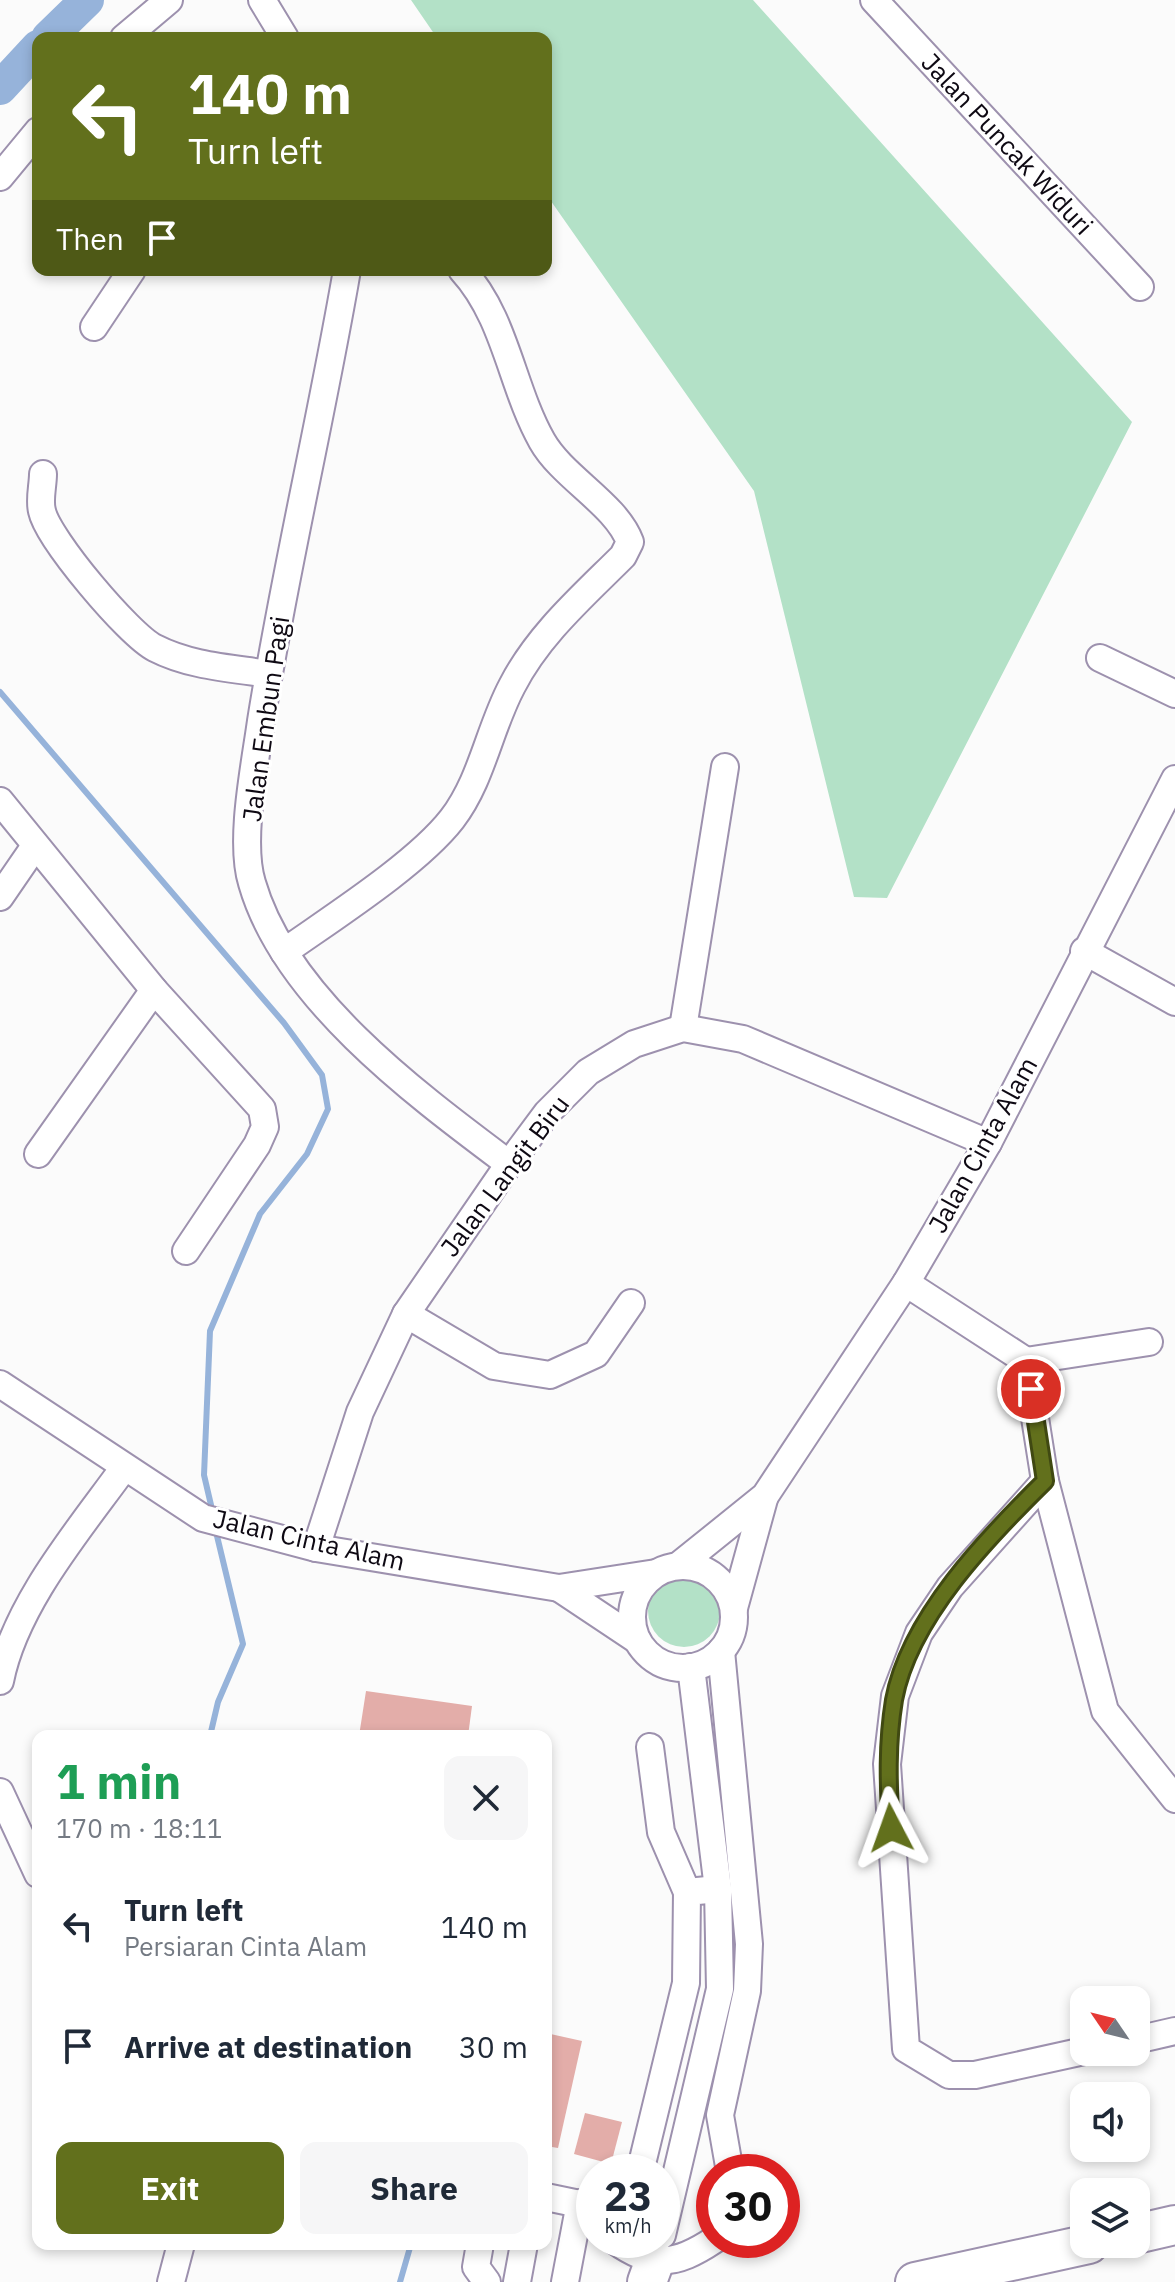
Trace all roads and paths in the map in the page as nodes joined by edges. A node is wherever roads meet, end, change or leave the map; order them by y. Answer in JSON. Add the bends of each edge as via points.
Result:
{"nodes":[{"id":1,"x":169,"y":0,"type":"edge"},
{"id":2,"x":262,"y":0,"type":"edge"},
{"id":3,"x":874,"y":0,"type":"edge"},
{"id":4,"x":131,"y":32,"type":"edge"},
{"id":5,"x":281,"y":32,"type":"edge"},
{"id":6,"x":32,"y":138,"type":"edge"},
{"id":7,"x":0,"y":177,"type":"edge"},
{"id":8,"x":128,"y":276,"type":"edge"},
{"id":9,"x":346,"y":276,"type":"edge"},
{"id":10,"x":466,"y":276,"type":"edge"},
{"id":11,"x":1140,"y":287,"type":"dead end"},
{"id":12,"x":94,"y":327,"type":"dead end"},
{"id":13,"x":43,"y":474,"type":"dead end"},
{"id":14,"x":1100,"y":658,"type":"dead end"},
{"id":15,"x":269,"y":674,"type":"junction"},
{"id":16,"x":1175,"y":694,"type":"edge"},
{"id":17,"x":725,"y":767,"type":"dead end"},
{"id":18,"x":1175,"y":779,"type":"edge"},
{"id":19,"x":0,"y":801,"type":"edge"},
{"id":20,"x":35,"y":846,"type":"junction"},
{"id":21,"x":0,"y":897,"type":"edge"},
{"id":22,"x":1084,"y":951,"type":"junction"},
{"id":23,"x":284,"y":952,"type":"junction"},
{"id":24,"x":154,"y":990,"type":"junction"},
{"id":25,"x":1175,"y":1002,"type":"edge"},
{"id":26,"x":683,"y":1028,"type":"junction"},
{"id":27,"x":988,"y":1143,"type":"junction"},
{"id":28,"x":38,"y":1154,"type":"dead end"},
{"id":29,"x":509,"y":1164,"type":"junction"},
{"id":30,"x":186,"y":1251,"type":"dead end"},
{"id":31,"x":906,"y":1283,"type":"junction"},
{"id":32,"x":631,"y":1303,"type":"dead end"},
{"id":33,"x":406,"y":1314,"type":"junction"},
{"id":34,"x":1149,"y":1342,"type":"dead end"},
{"id":35,"x":1026,"y":1361,"type":"junction"},
{"id":36,"x":0,"y":1384,"type":"edge"},
{"id":37,"x":123,"y":1469,"type":"junction"},
{"id":38,"x":1045,"y":1481,"type":"junction"},
{"id":39,"x":765,"y":1496,"type":"junction"},
{"id":40,"x":316,"y":1548,"type":"junction"},
{"id":41,"x":667,"y":1569,"type":"junction"},
{"id":42,"x":559,"y":1588,"type":"junction"},
{"id":43,"x":734,"y":1608,"type":"junction"},
{"id":44,"x":637,"y":1640,"type":"junction"},
{"id":45,"x":721,"y":1651,"type":"junction"},
{"id":46,"x":691,"y":1667,"type":"junction"},
{"id":47,"x":0,"y":1681,"type":"edge"},
{"id":48,"x":650,"y":1747,"type":"dead end"},
{"id":49,"x":0,"y":1792,"type":"edge"},
{"id":50,"x":1175,"y":1799,"type":"edge"},
{"id":51,"x":32,"y":1861,"type":"edge"},
{"id":52,"x":718,"y":1889,"type":"junction"},
{"id":53,"x":687,"y":1892,"type":"junction"},
{"id":54,"x":686,"y":1983,"type":"junction"},
{"id":55,"x":720,"y":1989,"type":"junction"},
{"id":56,"x":1175,"y":2031,"type":"edge"},
{"id":57,"x":1150,"y":2037,"type":"edge"},
{"id":58,"x":1070,"y":2054,"type":"edge"},
{"id":59,"x":644,"y":2154,"type":"edge"},
{"id":60,"x":727,"y":2154,"type":"edge"},
{"id":61,"x":680,"y":2175,"type":"edge"},
{"id":62,"x":552,"y":2199,"type":"edge"},
{"id":63,"x":576,"y":2206,"type":"edge"},
{"id":64,"x":1175,"y":2225,"type":"edge"},
{"id":65,"x":1150,"y":2231,"type":"edge"},
{"id":66,"x":1070,"y":2248,"type":"edge"},
{"id":67,"x":576,"y":2249,"type":"edge"},
{"id":68,"x":179,"y":2250,"type":"edge"},
{"id":69,"x":479,"y":2250,"type":"edge"},
{"id":70,"x":523,"y":2250,"type":"edge"},
{"id":71,"x":171,"y":2282,"type":"edge"},
{"id":72,"x":487,"y":2282,"type":"edge"},
{"id":73,"x":517,"y":2282,"type":"edge"},
{"id":74,"x":565,"y":2282,"type":"edge"},
{"id":75,"x":915,"y":2282,"type":"edge"}],
"edges":[{"from":1,"to":4,"type":"street"},
{"from":2,"to":5,"type":"street"},
{"from":3,"to":11,"type":"street","name":"Jalan Puncak Widuri"},
{"from":6,"to":7,"type":"street"},
{"from":8,"to":12,"type":"street"},
{"from":9,"to":15,"type":"street","name":"Jalan Embun Pagi"},
{"from":10,"to":23,"type":"street","via":[[500,332],[543,444],[625,528],[630,542],[623,556],[552,628],[512,685],[475,780],[452,819],[420,851]]},
{"from":13,"to":15,"type":"street","via":[[42,512],[56,539],[119,619],[151,647],[185,661]]},
{"from":14,"to":16,"type":"street"},
{"from":15,"to":23,"type":"street","name":"Jalan Embun Pagi","via":[[248,808],[251,882]]},
{"from":17,"to":26,"type":"street"},
{"from":18,"to":22,"type":"street","name":"Jalan Cinta Alam"},
{"from":19,"to":20,"type":"street"},
{"from":20,"to":21,"type":"street"},
{"from":20,"to":24,"type":"street"},
{"from":22,"to":25,"type":"street"},
{"from":22,"to":27,"type":"street","name":"Jalan Cinta Alam"},
{"from":23,"to":29,"type":"street","name":"Jalan Embun Pagi","via":[[322,1003],[410,1090]]},
{"from":24,"to":28,"type":"street"},
{"from":24,"to":30,"type":"street","via":[[262,1109],[265,1127]]},
{"from":26,"to":27,"type":"street","name":"Jalan Langit Biru","via":[[743,1039]]},
{"from":26,"to":29,"type":"street","name":"Jalan Langit Biru","via":[[634,1044],[588,1072],[547,1113]]},
{"from":27,"to":31,"type":"street","name":"Jalan Cinta Alam"},
{"from":29,"to":33,"type":"street","name":"Jalan Langit Biru"},
{"from":31,"to":35,"type":"street"},
{"from":31,"to":39,"type":"street","name":"Jalan Cinta Alam"},
{"from":32,"to":33,"type":"street","via":[[596,1354],[550,1375],[494,1366]]},
{"from":33,"to":40,"type":"street","name":"Jalan Langit Biru","via":[[360,1412]]},
{"from":34,"to":35,"type":"street"},
{"from":35,"to":38,"type":"street"},
{"from":36,"to":37,"type":"street","name":"Jalan Cinta Alam"},
{"from":37,"to":40,"type":"street","name":"Jalan Cinta Alam","via":[[203,1518]]},
{"from":37,"to":47,"type":"street","via":[[54,1564],[5,1654]]},
{"from":38,"to":50,"type":"street","via":[[1105,1711]]},
{"from":38,"to":58,"type":"street","via":[[950,1587],[919,1633],[895,1696],[887,1764],[906,2049],[949,2075],[975,2075]]},
{"from":39,"to":41,"type":"street","name":"Jalan Cinta Alam"},
{"from":39,"to":43,"type":"street","name":"Jalan Cinta Alam"},
{"from":40,"to":42,"type":"street","name":"Jalan Cinta Alam"},
{"from":41,"to":42,"type":"street","name":"Jalan Cinta Alam"},
{"from":41,"to":43,"type":"street","via":[[703,1569],[714,1575]]},
{"from":41,"to":44,"type":"street","via":[[641,1588],[632,1608]]},
{"from":42,"to":44,"type":"street","name":"Jalan Cinta Alam"},
{"from":43,"to":45,"type":"street","via":[[732,1631]]},
{"from":44,"to":46,"type":"street","via":[[659,1662]]},
{"from":45,"to":46,"type":"street"},
{"from":45,"to":60,"type":"street","via":[[749,1944],[747,1991],[720,2115]]},
{"from":46,"to":52,"type":"street"},
{"from":48,"to":53,"type":"street","via":[[661,1832]]},
{"from":49,"to":51,"type":"street"},
{"from":52,"to":53,"type":"street"},
{"from":52,"to":55,"type":"street"},
{"from":53,"to":54,"type":"street"},
{"from":54,"to":55,"type":"street"},
{"from":54,"to":59,"type":"street"},
{"from":55,"to":61,"type":"street"},
{"from":56,"to":57,"type":"street"},
{"from":62,"to":63,"type":"street"},
{"from":64,"to":65,"type":"highway"},
{"from":66,"to":75,"type":"highway"},
{"from":67,"to":74,"type":"street"},
{"from":68,"to":71,"type":"street"},
{"from":69,"to":72,"type":"street","via":[[476,2267]]},
{"from":70,"to":73,"type":"street"}]}
